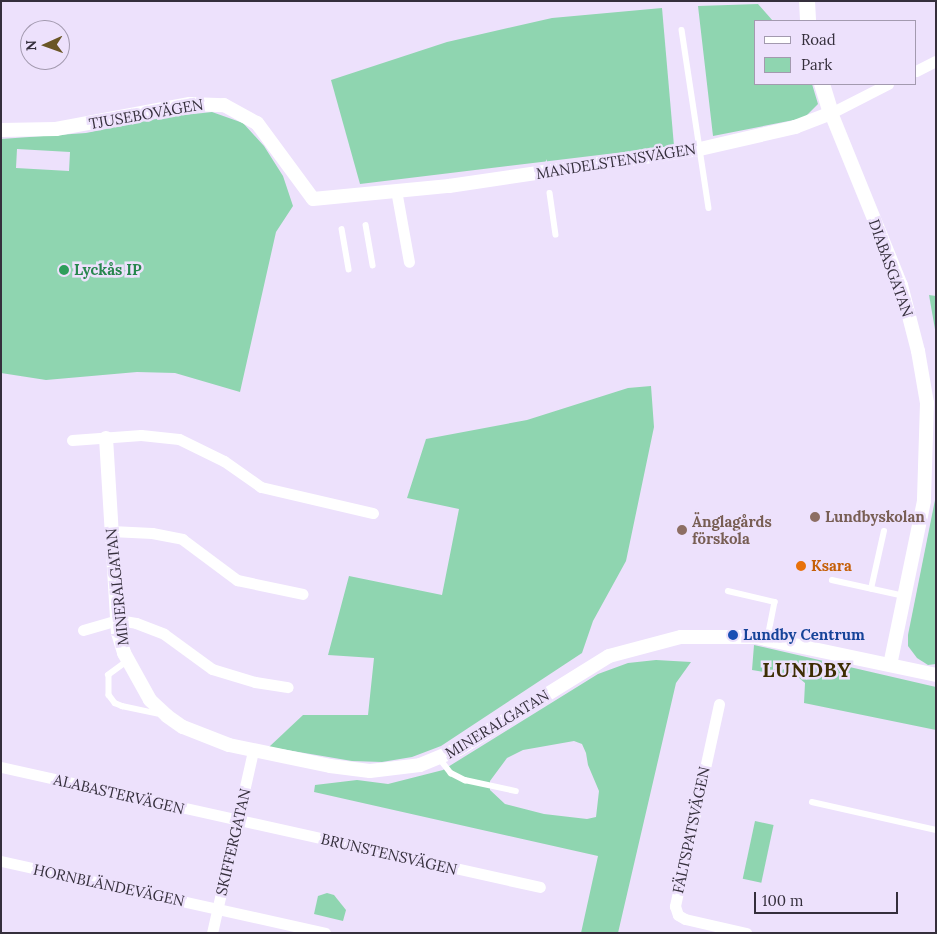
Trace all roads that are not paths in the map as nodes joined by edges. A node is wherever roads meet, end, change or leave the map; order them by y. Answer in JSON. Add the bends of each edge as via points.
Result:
{"nodes":[{"id":1,"x":807,"y":1,"type":"edge"},
{"id":2,"x":808,"y":20,"type":"edge"},
{"id":3,"x":682,"y":30,"type":"dead end"},
{"id":4,"x":936,"y":61,"type":"edge"},
{"id":5,"x":917,"y":70,"type":"edge"},
{"id":6,"x":822,"y":85,"type":"edge"},
{"id":7,"x":886,"y":85,"type":"edge"},
{"id":8,"x":831,"y":113,"type":"junction"},
{"id":9,"x":1,"y":130,"type":"edge"},
{"id":10,"x":700,"y":149,"type":"junction"},
{"id":11,"x":290,"y":171,"type":"joint"},
{"id":12,"x":396,"y":190,"type":"junction"},
{"id":13,"x":550,"y":193,"type":"dead end"},
{"id":14,"x":709,"y":208,"type":"dead end"},
{"id":15,"x":366,"y":225,"type":"dead end"},
{"id":16,"x":342,"y":229,"type":"dead end"},
{"id":17,"x":556,"y":235,"type":"dead end"},
{"id":18,"x":409,"y":262,"type":"dead end"},
{"id":19,"x":373,"y":265,"type":"dead end"},
{"id":20,"x":348,"y":269,"type":"dead end"},
{"id":21,"x":106,"y":438,"type":"junction"},
{"id":22,"x":72,"y":440,"type":"dead end"},
{"id":23,"x":374,"y":513,"type":"dead end"},
{"id":24,"x":111,"y":531,"type":"junction"},
{"id":25,"x":884,"y":531,"type":"dead end"},
{"id":26,"x":832,"y":580,"type":"dead end"},
{"id":27,"x":871,"y":589,"type":"junction"},
{"id":28,"x":728,"y":592,"type":"dead end"},
{"id":29,"x":303,"y":594,"type":"dead end"},
{"id":30,"x":905,"y":596,"type":"junction"},
{"id":31,"x":118,"y":620,"type":"junction"},
{"id":32,"x":84,"y":630,"type":"dead end"},
{"id":33,"x":768,"y":639,"type":"junction"},
{"id":34,"x":128,"y":661,"type":"junction"},
{"id":35,"x":890,"y":665,"type":"junction"},
{"id":36,"x":936,"y":675,"type":"edge"},
{"id":37,"x":288,"y":687,"type":"dead end"},
{"id":38,"x":719,"y":704,"type":"dead end"},
{"id":39,"x":160,"y":710,"type":"junction"},
{"id":40,"x":253,"y":751,"type":"junction"},
{"id":41,"x":440,"y":758,"type":"junction"},
{"id":42,"x":1,"y":767,"type":"edge"},
{"id":43,"x":516,"y":791,"type":"dead end"},
{"id":44,"x":812,"y":802,"type":"dead end"},
{"id":45,"x":238,"y":820,"type":"junction"},
{"id":46,"x":936,"y":830,"type":"edge"},
{"id":47,"x":1,"y":861,"type":"edge"},
{"id":48,"x":540,"y":887,"type":"dead end"},
{"id":49,"x":218,"y":909,"type":"junction"},
{"id":50,"x":212,"y":933,"type":"edge"},
{"id":51,"x":325,"y":933,"type":"edge"},
{"id":52,"x":746,"y":933,"type":"edge"}],
"edges":[{"from":1,"to":2,"type":"main road"},
{"from":3,"to":10,"type":"lane"},
{"from":4,"to":5,"type":"street"},
{"from":6,"to":8,"type":"main road"},
{"from":7,"to":8,"type":"street"},
{"from":8,"to":10,"type":"street","name":"MANDELSTENSVÄGEN","via":[[795,127]]},
{"from":8,"to":30,"type":"street","name":"DIABASGATAN","via":[[901,285],[927,403],[924,501]]},
{"from":9,"to":11,"type":"street","name":"TJUSEBOVÄGEN","via":[[56,129],[211,103],[242,112],[257,123]]},
{"from":10,"to":12,"type":"street","name":"MANDELSTENSVÄGEN","via":[[449,186]]},
{"from":10,"to":14,"type":"lane"},
{"from":11,"to":12,"type":"street","name":"MANDELSTENSVÄGEN","via":[[313,199]]},
{"from":12,"to":18,"type":"street"},
{"from":13,"to":17,"type":"lane"},
{"from":15,"to":19,"type":"lane"},
{"from":16,"to":20,"type":"lane"},
{"from":21,"to":22,"type":"street"},
{"from":21,"to":23,"type":"street","via":[[141,435],[179,439],[224,461],[261,487]]},
{"from":21,"to":24,"type":"street","name":"MINERALGATAN"},
{"from":24,"to":29,"type":"street","via":[[152,533],[182,539],[237,580]]},
{"from":24,"to":31,"type":"street","name":"MINERALGATAN"},
{"from":25,"to":27,"type":"lane"},
{"from":26,"to":27,"type":"lane"},
{"from":27,"to":30,"type":"lane"},
{"from":28,"to":33,"type":"lane","via":[[775,602]]},
{"from":30,"to":35,"type":"street","name":"DIABASGATAN"},
{"from":31,"to":32,"type":"street"},
{"from":31,"to":34,"type":"street","name":"MINERALGATAN"},
{"from":31,"to":37,"type":"street","via":[[164,634],[212,669],[256,682]]},
{"from":33,"to":35,"type":"street","name":"MINERALGATAN"},
{"from":33,"to":41,"type":"street","name":"MINERALGATAN","via":[[713,635],[681,637],[609,656]]},
{"from":34,"to":39,"type":"street","name":"MINERALGATAN","via":[[150,700]]},
{"from":34,"to":39,"type":"lane","via":[[109,675],[109,694],[115,703],[156,713]]},
{"from":35,"to":36,"type":"street","name":"MINERALGATAN"},
{"from":38,"to":52,"type":"street","name":"FÄLTSPATSVÄGEN","via":[[675,906],[678,915],[685,919]]},
{"from":39,"to":40,"type":"street","name":"MINERALGATAN","via":[[200,734]]},
{"from":40,"to":41,"type":"street","name":"MINERALGATAN","via":[[370,771],[400,769]]},
{"from":40,"to":45,"type":"street","name":"SKIFFERGATAN"},
{"from":41,"to":43,"type":"lane","via":[[451,773],[465,780]]},
{"from":42,"to":45,"type":"street","name":"ALABASTERVÄGEN"},
{"from":44,"to":46,"type":"lane"},
{"from":45,"to":48,"type":"street","name":"BRUNSTENSVÄGEN"},
{"from":45,"to":49,"type":"street","name":"SKIFFERGATAN"},
{"from":47,"to":49,"type":"street","name":"HORNBLÄNDEVÄGEN"},
{"from":49,"to":50,"type":"street","name":"SKIFFERGATAN"},
{"from":49,"to":51,"type":"street","name":"HORNBLÄNDEVÄGEN"}]}
